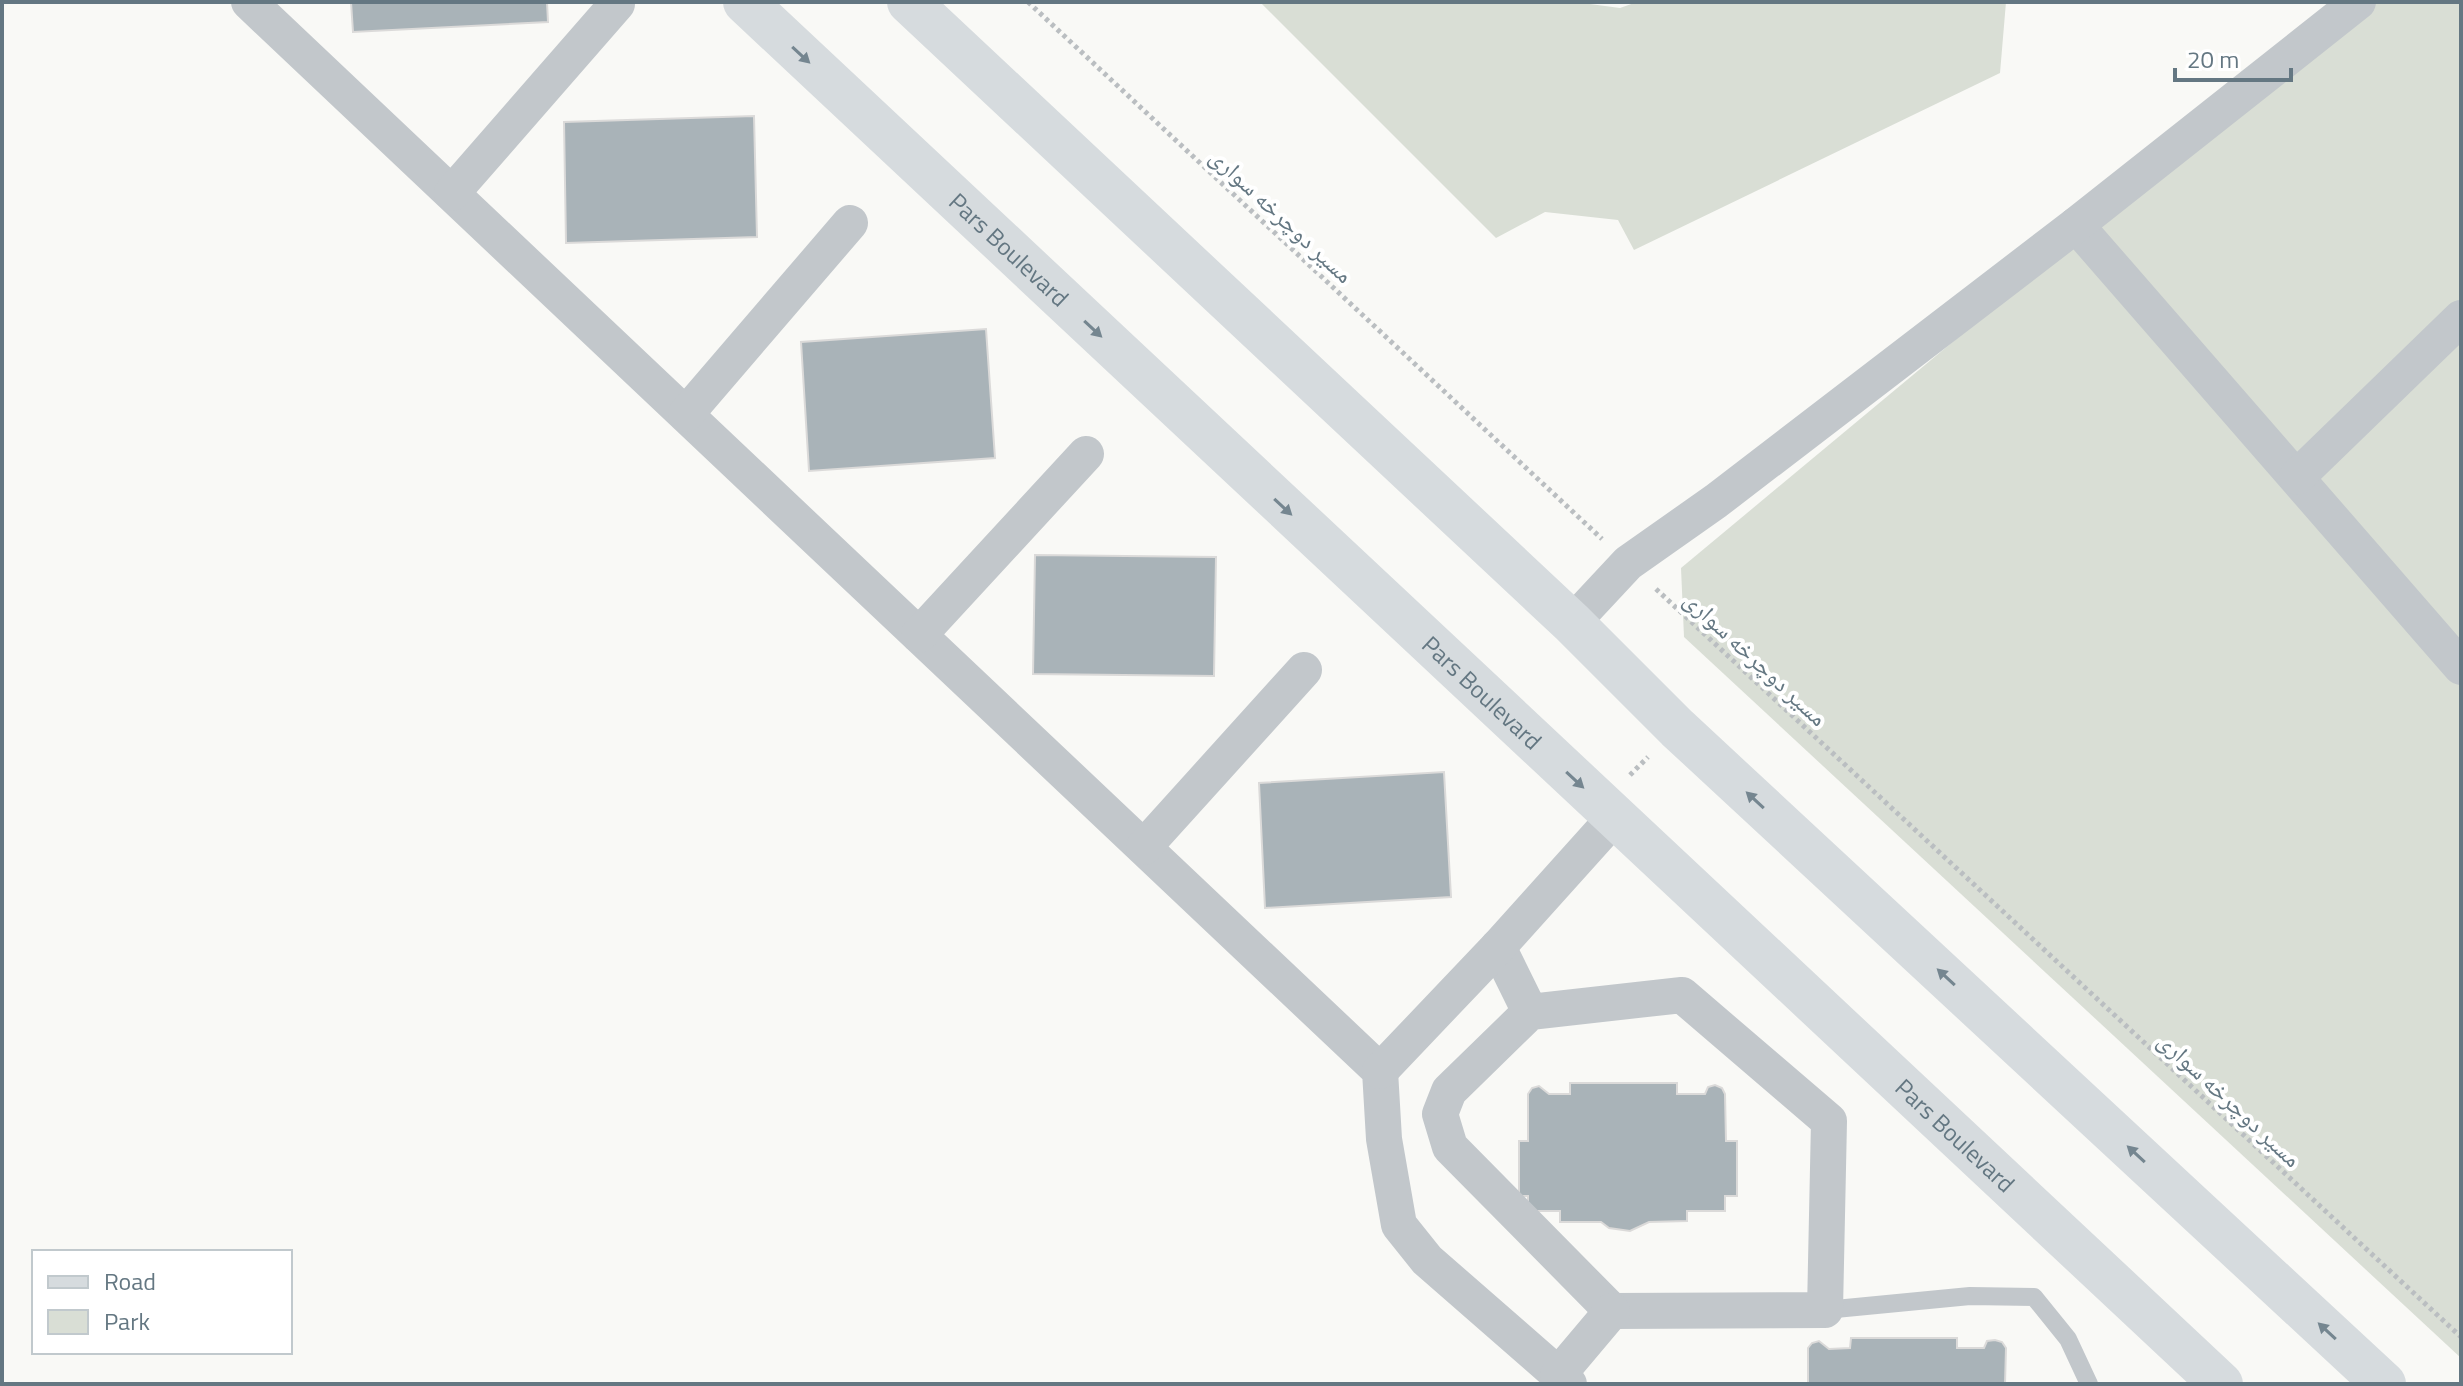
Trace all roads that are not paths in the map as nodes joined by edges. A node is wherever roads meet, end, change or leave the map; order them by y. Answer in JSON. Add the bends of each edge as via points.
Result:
{"nodes":[{"id":1,"x":249,"y":2,"type":"edge"},
{"id":2,"x":745,"y":2,"type":"edge"},
{"id":3,"x":909,"y":2,"type":"edge"},
{"id":4,"x":2358,"y":2,"type":"edge"},
{"id":5,"x":617,"y":4,"type":"dead end"},
{"id":6,"x":452,"y":193,"type":"junction"},
{"id":7,"x":850,"y":223,"type":"dead end"},
{"id":8,"x":2076,"y":225,"type":"junction"},
{"id":9,"x":2461,"y":318,"type":"edge"},
{"id":10,"x":686,"y":414,"type":"junction"},
{"id":11,"x":1086,"y":454,"type":"dead end"},
{"id":12,"x":2297,"y":477,"type":"junction"},
{"id":13,"x":1572,"y":623,"type":"junction"},
{"id":14,"x":919,"y":635,"type":"junction"},
{"id":15,"x":2461,"y":667,"type":"edge"},
{"id":16,"x":1304,"y":670,"type":"dead end"},
{"id":17,"x":1607,"y":811,"type":"junction"},
{"id":18,"x":1144,"y":847,"type":"junction"},
{"id":19,"x":1498,"y":947,"type":"junction"},
{"id":20,"x":1530,"y":1012,"type":"junction"},
{"id":21,"x":1380,"y":1071,"type":"junction"},
{"id":22,"x":1825,"y":1310,"type":"junction"},
{"id":23,"x":1612,"y":1311,"type":"junction"},
{"id":24,"x":1564,"y":1379,"type":"edge"},
{"id":25,"x":2089,"y":1384,"type":"edge"},
{"id":26,"x":2221,"y":1384,"type":"edge"},
{"id":27,"x":2384,"y":1384,"type":"edge"}],
"edges":[{"from":1,"to":6,"type":"street"},
{"from":2,"to":17,"type":"main road","name":"Pars Boulevard","one_way":true},
{"from":3,"to":13,"type":"main road"},
{"from":4,"to":8,"type":"street"},
{"from":5,"to":6,"type":"street"},
{"from":6,"to":10,"type":"street"},
{"from":7,"to":10,"type":"street"},
{"from":8,"to":12,"type":"street"},
{"from":8,"to":13,"type":"street","via":[[1628,563]]},
{"from":9,"to":12,"type":"street"},
{"from":10,"to":14,"type":"street"},
{"from":11,"to":14,"type":"street"},
{"from":12,"to":15,"type":"street"},
{"from":27,"to":13,"type":"main road","one_way":true,"via":[[1677,728]]},
{"from":14,"to":18,"type":"street"},
{"from":16,"to":18,"type":"street"},
{"from":17,"to":19,"type":"street"},
{"from":17,"to":26,"type":"main road","name":"Pars Boulevard"},
{"from":18,"to":21,"type":"street"},
{"from":19,"to":20,"type":"street"},
{"from":19,"to":21,"type":"street"},
{"from":20,"to":22,"type":"street","via":[[1682,995],[1829,1121]]},
{"from":20,"to":23,"type":"street","via":[[1449,1091],[1440,1114],[1450,1147]]},
{"from":21,"to":24,"type":"street","via":[[1384,1139],[1399,1225],[1427,1260]]},
{"from":22,"to":23,"type":"street"},
{"from":22,"to":25,"type":"lane","via":[[1970,1296],[2034,1297],[2068,1339]]},
{"from":23,"to":24,"type":"street"}]}
